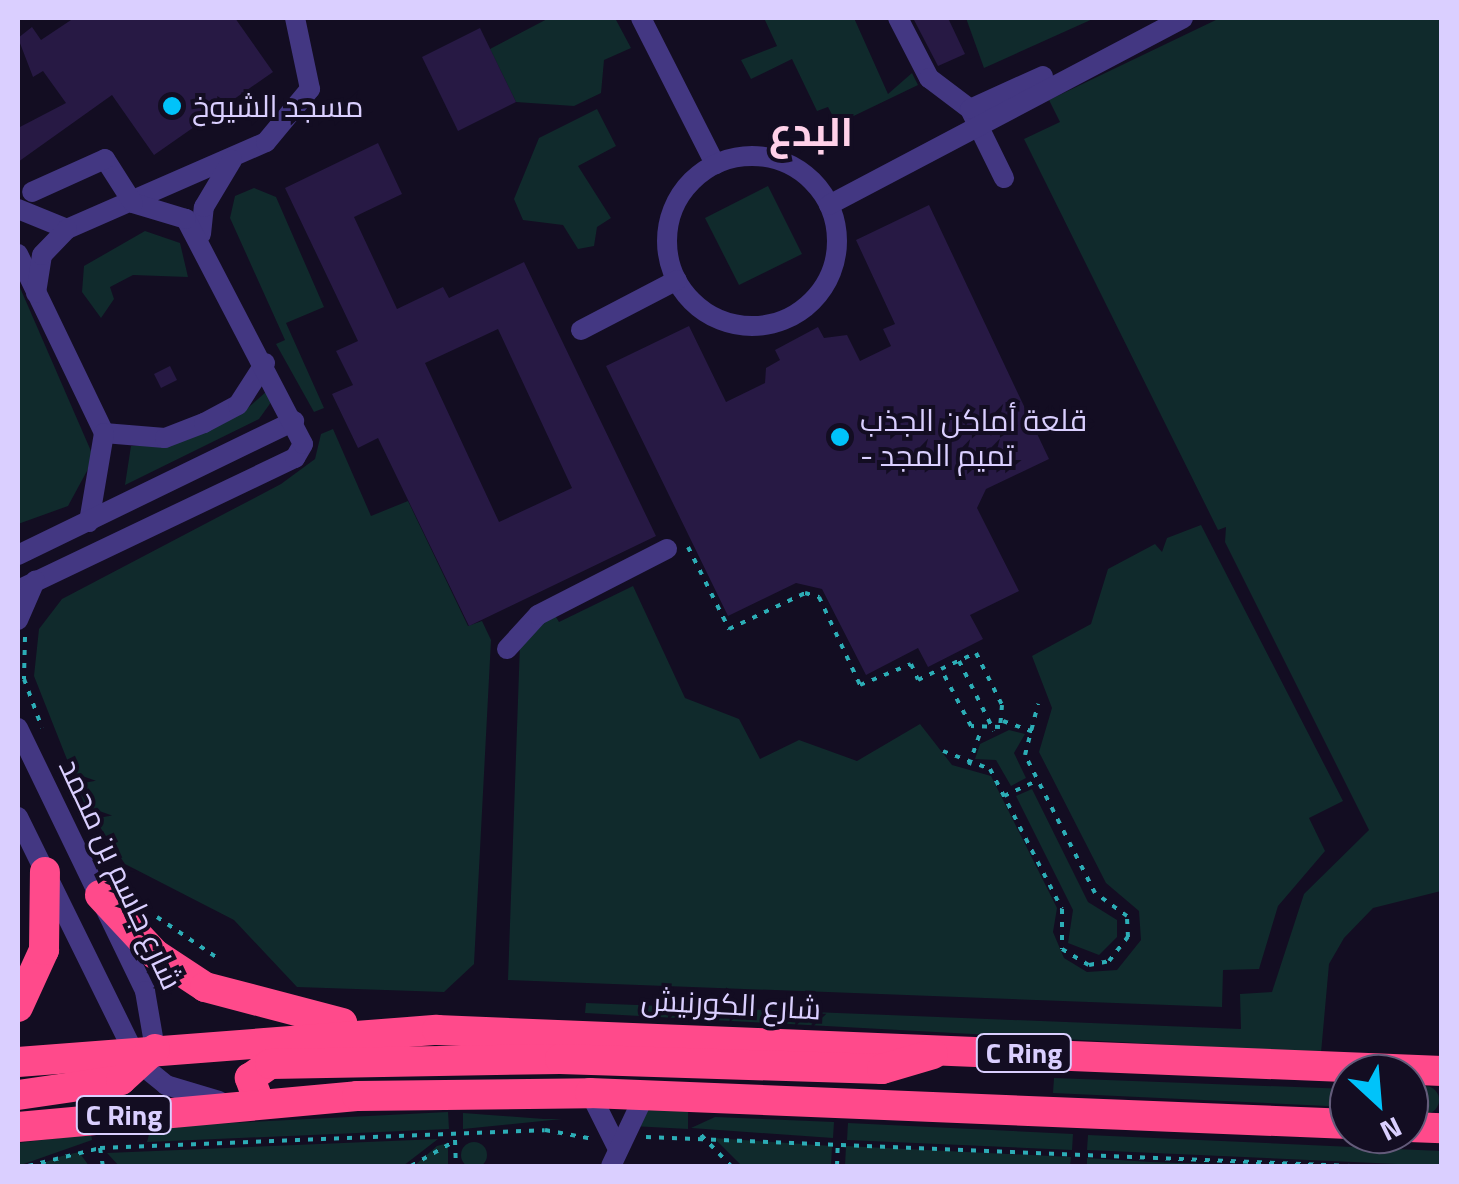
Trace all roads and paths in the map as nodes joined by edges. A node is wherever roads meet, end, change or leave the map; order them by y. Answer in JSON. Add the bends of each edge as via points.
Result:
{"nodes":[{"id":1,"x":295,"y":18,"type":"edge"},
{"id":2,"x":640,"y":18,"type":"edge"},
{"id":3,"x":898,"y":18,"type":"edge"},
{"id":4,"x":1183,"y":18,"type":"edge"},
{"id":5,"x":974,"y":117,"type":"junction"},
{"id":6,"x":234,"y":157,"type":"junction"},
{"id":7,"x":714,"y":164,"type":"junction"},
{"id":8,"x":1004,"y":178,"type":"dead end"},
{"id":9,"x":32,"y":192,"type":"dead end"},
{"id":10,"x":134,"y":203,"type":"junction"},
{"id":11,"x":829,"y":205,"type":"junction"},
{"id":12,"x":18,"y":210,"type":"edge"},
{"id":13,"x":67,"y":229,"type":"junction"},
{"id":14,"x":201,"y":234,"type":"junction"},
{"id":15,"x":18,"y":254,"type":"edge"},
{"id":16,"x":676,"y":280,"type":"junction"},
{"id":17,"x":36,"y":293,"type":"junction"},
{"id":18,"x":580,"y":330,"type":"dead end"},
{"id":19,"x":265,"y":363,"type":"junction"},
{"id":20,"x":294,"y":421,"type":"junction"},
{"id":21,"x":104,"y":434,"type":"junction"},
{"id":22,"x":90,"y":522,"type":"junction"},
{"id":23,"x":667,"y":550,"type":"joint"},
{"id":24,"x":22,"y":551,"type":"edge"},
{"id":25,"x":26,"y":586,"type":"edge"},
{"id":26,"x":21,"y":628,"type":"edge"},
{"id":27,"x":507,"y":649,"type":"dead end"},
{"id":28,"x":959,"y":661,"type":"junction"},
{"id":29,"x":940,"y":669,"type":"junction"},
{"id":30,"x":1038,"y":704,"type":"dead end"},
{"id":31,"x":1004,"y":722,"type":"junction"},
{"id":32,"x":18,"y":728,"type":"edge"},
{"id":33,"x":994,"y":732,"type":"junction"},
{"id":34,"x":1036,"y":733,"type":"junction"},
{"id":35,"x":980,"y":734,"type":"junction"},
{"id":36,"x":49,"y":744,"type":"dead end"},
{"id":37,"x":943,"y":750,"type":"dead end"},
{"id":38,"x":969,"y":765,"type":"junction"},
{"id":39,"x":1038,"y":780,"type":"junction"},
{"id":40,"x":1004,"y":796,"type":"junction"},
{"id":41,"x":18,"y":817,"type":"edge"},
{"id":42,"x":45,"y":872,"type":"junction"},
{"id":43,"x":100,"y":895,"type":"junction"},
{"id":44,"x":144,"y":907,"type":"dead end"},
{"id":45,"x":219,"y":959,"type":"dead end"},
{"id":46,"x":18,"y":1006,"type":"edge"},
{"id":47,"x":394,"y":1030,"type":"junction"},
{"id":48,"x":945,"y":1049,"type":"junction"},
{"id":49,"x":144,"y":1056,"type":"junction"},
{"id":50,"x":18,"y":1062,"type":"edge"},
{"id":51,"x":1442,"y":1071,"type":"edge"},
{"id":52,"x":590,"y":1093,"type":"junction"},
{"id":53,"x":644,"y":1094,"type":"junction"},
{"id":54,"x":18,"y":1095,"type":"edge"},
{"id":55,"x":245,"y":1103,"type":"junction"},
{"id":56,"x":1329,"y":1123,"type":"edge"},
{"id":57,"x":18,"y":1127,"type":"edge"},
{"id":58,"x":700,"y":1135,"type":"junction"},
{"id":59,"x":455,"y":1138,"type":"junction"},
{"id":60,"x":838,"y":1142,"type":"junction"},
{"id":61,"x":100,"y":1148,"type":"junction"},
{"id":62,"x":617,"y":1148,"type":"edge"},
{"id":63,"x":1080,"y":1154,"type":"junction"},
{"id":64,"x":28,"y":1166,"type":"edge"},
{"id":65,"x":103,"y":1166,"type":"edge"},
{"id":66,"x":411,"y":1166,"type":"edge"},
{"id":67,"x":456,"y":1166,"type":"edge"},
{"id":68,"x":730,"y":1166,"type":"edge"},
{"id":69,"x":837,"y":1166,"type":"edge"},
{"id":70,"x":1079,"y":1166,"type":"edge"},
{"id":71,"x":1350,"y":1166,"type":"edge"}],
"edges":[{"from":1,"to":6,"type":"street","via":[[310,89],[290,124]]},
{"from":2,"to":7,"type":"street"},
{"from":3,"to":5,"type":"street","via":[[929,78]]},
{"from":4,"to":5,"type":"street"},
{"from":5,"to":8,"type":"street"},
{"from":5,"to":11,"type":"street"},
{"from":6,"to":10,"type":"street"},
{"from":6,"to":14,"type":"street","via":[[204,207]]},
{"from":7,"to":11,"type":"street","via":[[768,158],[804,174]]},
{"from":7,"to":16,"type":"street","via":[[674,206],[666,234]]},
{"from":9,"to":10,"type":"street","via":[[105,159]]},
{"from":10,"to":13,"type":"street"},
{"from":10,"to":14,"type":"street","via":[[186,219]]},
{"from":11,"to":16,"type":"street","via":[[836,231],[826,283],[787,319],[729,324],[702,312]]},
{"from":12,"to":13,"type":"street"},
{"from":13,"to":17,"type":"street","via":[[42,255]]},
{"from":14,"to":19,"type":"street"},
{"from":15,"to":17,"type":"street"},
{"from":16,"to":18,"type":"street"},
{"from":17,"to":21,"type":"street"},
{"from":19,"to":20,"type":"street"},
{"from":19,"to":21,"type":"street","via":[[238,405],[204,423],[165,438]]},
{"from":20,"to":22,"type":"street"},
{"from":20,"to":25,"type":"street","via":[[303,444],[295,458]]},
{"from":21,"to":22,"type":"street"},
{"from":22,"to":24,"type":"street"},
{"from":23,"to":27,"type":"street","via":[[538,614]]},
{"from":23,"to":29,"type":"path","via":[[684,539],[729,629],[805,592],[819,597],[860,685],[910,664],[918,680]]},
{"from":25,"to":26,"type":"street"},
{"from":26,"to":36,"type":"path","via":[[24,679]]},
{"from":28,"to":29,"type":"path"},
{"from":28,"to":31,"type":"path","via":[[976,653]]},
{"from":28,"to":33,"type":"path"},
{"from":29,"to":35,"type":"path"},
{"from":30,"to":34,"type":"path"},
{"from":31,"to":33,"type":"path"},
{"from":31,"to":34,"type":"path"},
{"from":32,"to":43,"type":"street","name":"شارع جاسم بن محمد"},
{"from":33,"to":35,"type":"path"},
{"from":34,"to":39,"type":"path","via":[[1025,755]]},
{"from":35,"to":38,"type":"path"},
{"from":37,"to":38,"type":"path"},
{"from":38,"to":40,"type":"path","via":[[990,769]]},
{"from":39,"to":40,"type":"path"},
{"from":39,"to":40,"type":"path","via":[[1094,892],[1127,916],[1128,937],[1109,961],[1088,965],[1062,949],[1062,909]]},
{"from":41,"to":42,"type":"street"},
{"from":42,"to":46,"type":"highway","via":[[44,950]]},
{"from":42,"to":49,"type":"street"},
{"from":43,"to":47,"type":"highway","via":[[140,940],[205,987],[279,1012]]},
{"from":43,"to":49,"type":"street","name":"شارع جاسم بن محمد","via":[[153,1011]]},
{"from":44,"to":45,"type":"path"},
{"from":47,"to":48,"type":"highway","name":"شارع الكورنيش","number":"C Ring"},
{"from":47,"to":49,"type":"highway","name":"شارع الكورنيش","number":"C Ring"},
{"from":48,"to":51,"type":"highway","name":"شارع الكورنيش","number":"C Ring"},
{"from":48,"to":55,"type":"highway","via":[[882,1069],[560,1059],[270,1064],[250,1078]]},
{"from":49,"to":50,"type":"highway","name":"شارع الكورنيش","number":"C Ring"},
{"from":49,"to":54,"type":"highway","via":[[115,1082]]},
{"from":49,"to":55,"type":"street"},
{"from":52,"to":53,"type":"highway","number":"C Ring"},
{"from":52,"to":55,"type":"highway","number":"C Ring"},
{"from":52,"to":62,"type":"street"},
{"from":53,"to":56,"type":"highway","number":"C Ring"},
{"from":53,"to":62,"type":"street"},
{"from":55,"to":57,"type":"highway","number":"C Ring"},
{"from":58,"to":60,"type":"path"},
{"from":58,"to":62,"type":"path"},
{"from":58,"to":68,"type":"path"},
{"from":59,"to":61,"type":"path"},
{"from":59,"to":62,"type":"path","via":[[545,1130]]},
{"from":59,"to":66,"type":"path"},
{"from":59,"to":67,"type":"path"},
{"from":60,"to":63,"type":"path"},
{"from":60,"to":69,"type":"path"},
{"from":61,"to":64,"type":"path"},
{"from":61,"to":65,"type":"path"},
{"from":63,"to":70,"type":"path"},
{"from":63,"to":71,"type":"path"}]}
